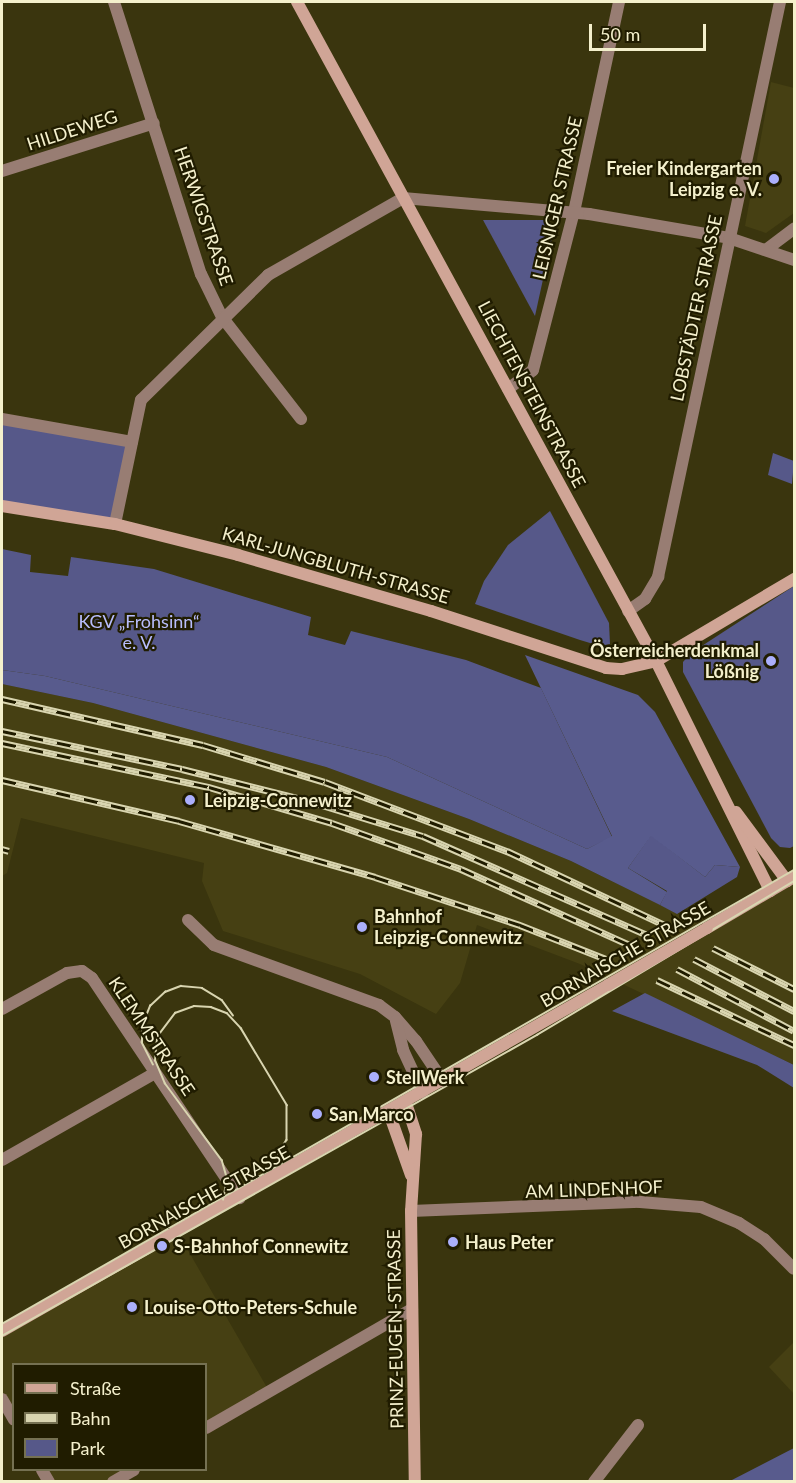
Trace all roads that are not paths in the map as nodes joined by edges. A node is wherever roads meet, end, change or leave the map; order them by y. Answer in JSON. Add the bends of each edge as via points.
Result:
{"nodes":[{"id":1,"x":114,"y":2,"type":"edge"},
{"id":2,"x":297,"y":2,"type":"edge"},
{"id":3,"x":619,"y":2,"type":"edge"},
{"id":4,"x":780,"y":2,"type":"edge"},
{"id":5,"x":154,"y":123,"type":"junction"},
{"id":6,"x":2,"y":171,"type":"edge"},
{"id":7,"x":403,"y":198,"type":"junction"},
{"id":8,"x":574,"y":212,"type":"junction"},
{"id":9,"x":795,"y":228,"type":"edge"},
{"id":10,"x":729,"y":238,"type":"junction"},
{"id":11,"x":766,"y":249,"type":"junction"},
{"id":12,"x":795,"y":260,"type":"edge"},
{"id":13,"x":222,"y":317,"type":"junction"},
{"id":14,"x":508,"y":389,"type":"junction"},
{"id":15,"x":2,"y":419,"type":"edge"},
{"id":16,"x":302,"y":419,"type":"dead end"},
{"id":17,"x":132,"y":442,"type":"junction"},
{"id":18,"x":2,"y":506,"type":"edge"},
{"id":19,"x":115,"y":524,"type":"junction"},
{"id":20,"x":795,"y":579,"type":"edge"},
{"id":21,"x":628,"y":611,"type":"junction"},
{"id":22,"x":656,"y":661,"type":"junction"},
{"id":23,"x":731,"y":807,"type":"junction"},
{"id":24,"x":791,"y":879,"type":"edge"},
{"id":25,"x":770,"y":891,"type":"junction"},
{"id":26,"x":188,"y":920,"type":"dead end"},
{"id":27,"x":2,"y":1009,"type":"edge"},
{"id":28,"x":395,"y":1017,"type":"junction"},
{"id":29,"x":155,"y":1073,"type":"junction"},
{"id":30,"x":443,"y":1081,"type":"junction"},
{"id":31,"x":423,"y":1093,"type":"junction"},
{"id":32,"x":406,"y":1103,"type":"junction"},
{"id":33,"x":389,"y":1113,"type":"junction"},
{"id":34,"x":2,"y":1160,"type":"edge"},
{"id":35,"x":412,"y":1176,"type":"junction"},
{"id":36,"x":239,"y":1198,"type":"junction"},
{"id":37,"x":411,"y":1211,"type":"junction"},
{"id":38,"x":795,"y":1269,"type":"edge"},
{"id":39,"x":412,"y":1309,"type":"junction"},
{"id":40,"x":2,"y":1331,"type":"edge"},
{"id":41,"x":2,"y":1399,"type":"edge"},
{"id":42,"x":12,"y":1416,"type":"edge"},
{"id":43,"x":638,"y":1425,"type":"dead end"},
{"id":44,"x":207,"y":1427,"type":"edge"},
{"id":45,"x":132,"y":1471,"type":"edge"},
{"id":46,"x":113,"y":1482,"type":"edge"},
{"id":47,"x":415,"y":1482,"type":"edge"},
{"id":48,"x":594,"y":1482,"type":"edge"}],
"edges":[{"from":1,"to":5,"type":"street","name":"HERWIGSTRASSE"},
{"from":2,"to":7,"type":"street","name":"LIECHTENSTEINSTRASSE"},
{"from":3,"to":8,"type":"street","name":"LEISNIGER STRASSE"},
{"from":4,"to":10,"type":"street","name":"LOBSTÄDTER STRASSE"},
{"from":5,"to":6,"type":"street","name":"HILDEWEG"},
{"from":5,"to":13,"type":"street","name":"HERWIGSTRASSE","via":[[201,274]]},
{"from":7,"to":8,"type":"street"},
{"from":7,"to":13,"type":"street","via":[[268,275]]},
{"from":7,"to":14,"type":"street","name":"LIECHTENSTEINSTRASSE"},
{"from":8,"to":10,"type":"street"},
{"from":8,"to":14,"type":"street","name":"LEISNIGER STRASSE","via":[[533,370]]},
{"from":9,"to":11,"type":"street"},
{"from":10,"to":11,"type":"street"},
{"from":10,"to":21,"type":"street","name":"LOBSTÄDTER STRASSE","via":[[658,577],[645,600]]},
{"from":11,"to":12,"type":"street"},
{"from":13,"to":16,"type":"street","name":"HERWIGSTRASSE"},
{"from":13,"to":17,"type":"street","via":[[141,400]]},
{"from":14,"to":21,"type":"street","name":"LIECHTENSTEINSTRASSE"},
{"from":15,"to":17,"type":"street"},
{"from":17,"to":19,"type":"street"},
{"from":18,"to":19,"type":"street","name":"KARL-JUNGBLUTH-STRASSE"},
{"from":19,"to":22,"type":"street","name":"KARL-JUNGBLUTH-STRASSE","via":[[431,610],[606,668],[622,669]]},
{"from":20,"to":22,"type":"street","name":"KARL-JUNGBLUTH-STRASSE"},
{"from":21,"to":22,"type":"street","name":"LIECHTENSTEINSTRASSE"},
{"from":22,"to":23,"type":"street","name":"LIECHTENSTEINSTRASSE"},
{"from":23,"to":24,"type":"street","name":"LIECHTENSTEINSTRASSE"},
{"from":23,"to":25,"type":"street","name":"LIECHTENSTEINSTRASSE"},
{"from":24,"to":25,"type":"street","name":"BORNAISCHE STRASSE"},
{"from":25,"to":30,"type":"street","name":"BORNAISCHE STRASSE","bridge":true},
{"from":26,"to":28,"type":"street","via":[[214,945],[351,992]]},
{"from":27,"to":29,"type":"street","name":"KLEMMSTRASSE","via":[[67,974],[82,971],[92,978]]},
{"from":28,"to":30,"type":"street"},
{"from":28,"to":31,"type":"street","via":[[403,1050]]},
{"from":29,"to":34,"type":"street"},
{"from":29,"to":36,"type":"street","name":"KLEMMSTRASSE"},
{"from":30,"to":31,"type":"street","name":"BORNAISCHE STRASSE"},
{"from":31,"to":32,"type":"street","name":"BORNAISCHE STRASSE"},
{"from":32,"to":33,"type":"street","name":"BORNAISCHE STRASSE"},
{"from":32,"to":35,"type":"street","name":"PRINZ-EUGEN-STRASSE","via":[[416,1134]]},
{"from":33,"to":35,"type":"street","name":"PRINZ-EUGEN-STRASSE"},
{"from":33,"to":36,"type":"street","name":"BORNAISCHE STRASSE"},
{"from":35,"to":37,"type":"street","name":"PRINZ-EUGEN-STRASSE"},
{"from":36,"to":40,"type":"street","name":"BORNAISCHE STRASSE"},
{"from":37,"to":38,"type":"street","name":"AM LINDENHOF","via":[[640,1202],[701,1207],[764,1239]]},
{"from":37,"to":39,"type":"street","name":"PRINZ-EUGEN-STRASSE"},
{"from":39,"to":44,"type":"street"},
{"from":39,"to":47,"type":"street","name":"PRINZ-EUGEN-STRASSE"},
{"from":41,"to":42,"type":"street"},
{"from":43,"to":48,"type":"street"},
{"from":45,"to":46,"type":"street"}]}
